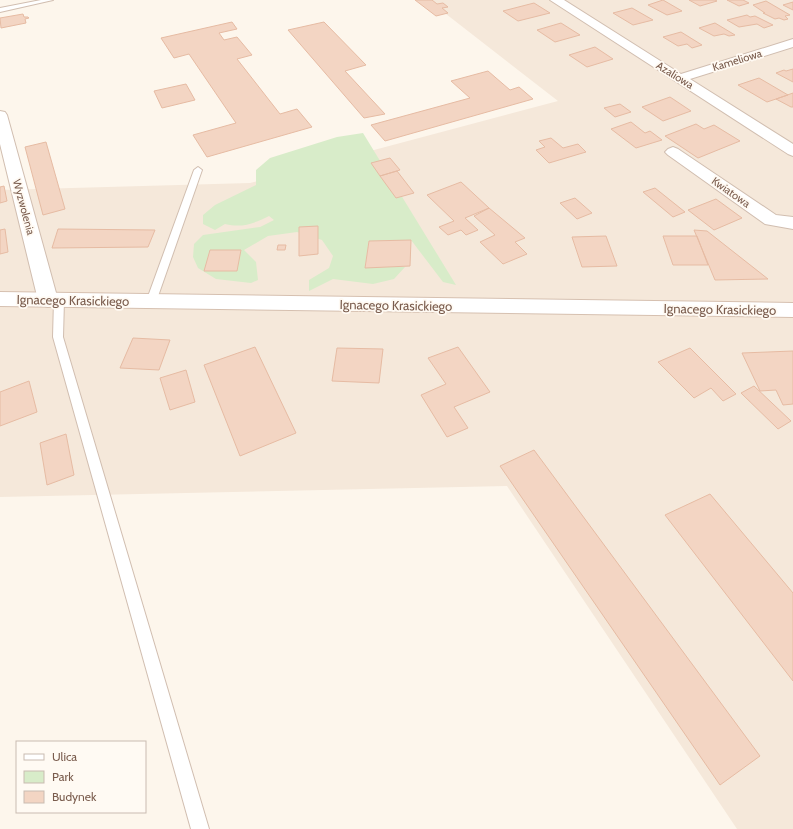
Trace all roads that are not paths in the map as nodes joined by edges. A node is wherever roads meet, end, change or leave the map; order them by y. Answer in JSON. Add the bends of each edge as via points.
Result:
{"nodes":[{"id":1,"x":50,"y":0,"type":"edge"},
{"id":2,"x":567,"y":3,"type":"edge"},
{"id":3,"x":0,"y":10,"type":"edge"},
{"id":4,"x":793,"y":43,"type":"edge"},
{"id":5,"x":680,"y":78,"type":"junction"},
{"id":6,"x":0,"y":115,"type":"edge"},
{"id":7,"x":793,"y":151,"type":"edge"},
{"id":8,"x":673,"y":152,"type":"dead end"},
{"id":9,"x":198,"y":170,"type":"dead end"},
{"id":10,"x":793,"y":223,"type":"edge"},
{"id":11,"x":0,"y":299,"type":"edge"},
{"id":12,"x":54,"y":300,"type":"junction"},
{"id":13,"x":151,"y":302,"type":"junction"},
{"id":14,"x":793,"y":310,"type":"edge"},
{"id":15,"x":200,"y":829,"type":"edge"}],
"edges":[{"from":1,"to":3,"type":"lane"},
{"from":2,"to":5,"type":"street","name":"Azaliowa"},
{"from":4,"to":5,"type":"street","name":"Kameliowa"},
{"from":5,"to":7,"type":"street","name":"Azaliowa"},
{"from":6,"to":12,"type":"street","name":"Wyzwolenia"},
{"from":8,"to":10,"type":"street","name":"Kwiatowa","via":[[771,220]]},
{"from":9,"to":13,"type":"lane"},
{"from":11,"to":12,"type":"street","name":"Ignacego Krasickiego"},
{"from":12,"to":13,"type":"street","name":"Ignacego Krasickiego"},
{"from":12,"to":15,"type":"lane","via":[[58,337]]},
{"from":13,"to":14,"type":"street","name":"Ignacego Krasickiego"}]}
